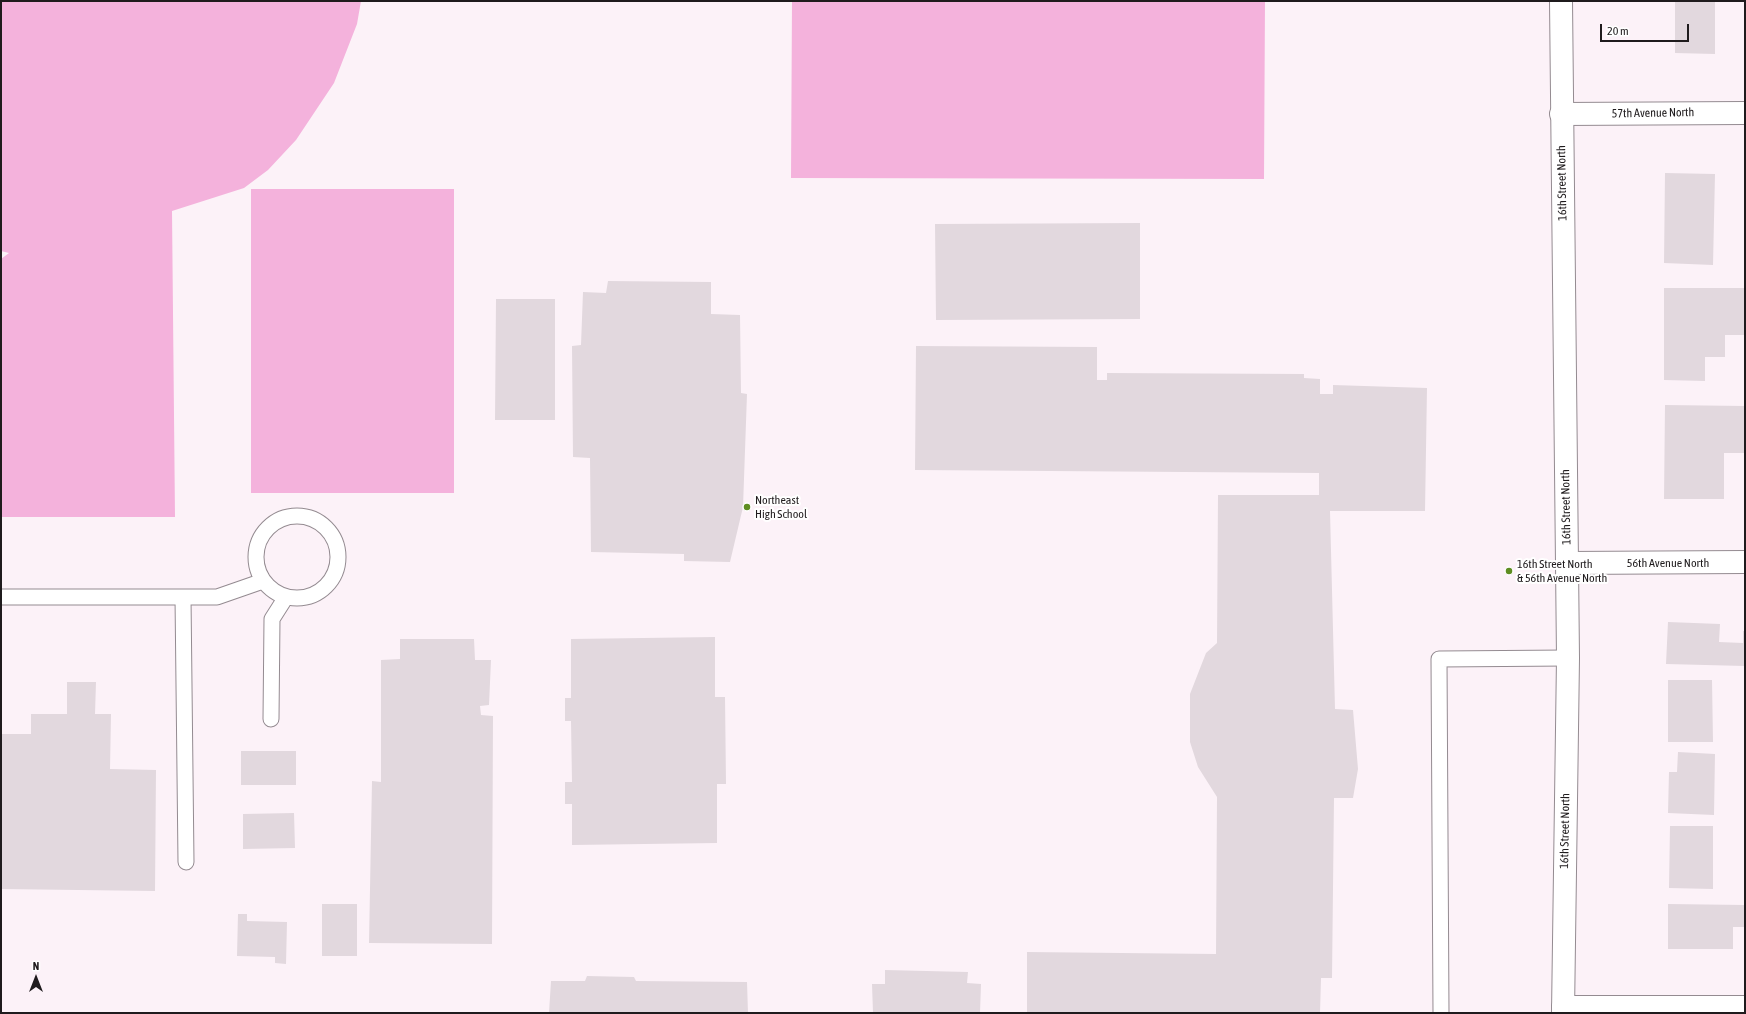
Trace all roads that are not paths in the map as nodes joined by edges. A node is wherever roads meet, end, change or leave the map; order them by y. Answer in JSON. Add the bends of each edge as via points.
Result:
{"nodes":[{"id":1,"x":1561,"y":1,"type":"edge"},
{"id":2,"x":1745,"y":112,"type":"edge"},
{"id":3,"x":1561,"y":114,"type":"junction"},
{"id":4,"x":1745,"y":562,"type":"edge"},
{"id":5,"x":1567,"y":563,"type":"junction"},
{"id":6,"x":263,"y":581,"type":"junction"},
{"id":7,"x":1,"y":597,"type":"edge"},
{"id":8,"x":183,"y":597,"type":"junction"},
{"id":9,"x":286,"y":597,"type":"junction"},
{"id":10,"x":1568,"y":658,"type":"junction"},
{"id":11,"x":271,"y":719,"type":"dead end"},
{"id":12,"x":186,"y":862,"type":"dead end"},
{"id":13,"x":1745,"y":1007,"type":"edge"},
{"id":14,"x":1563,"y":1010,"type":"edge"},
{"id":15,"x":1441,"y":1013,"type":"edge"}],
"edges":[{"from":1,"to":3,"type":"street","name":"16th Street North"},
{"from":2,"to":3,"type":"street","name":"57th Avenue North"},
{"from":3,"to":5,"type":"street","name":"16th Street North"},
{"from":4,"to":5,"type":"street","name":"56th Avenue North"},
{"from":5,"to":10,"type":"street","name":"16th Street North"},
{"from":6,"to":8,"type":"lane","via":[[217,597]]},
{"from":6,"to":9,"type":"lane","via":[[273,592]]},
{"from":6,"to":9,"type":"lane","via":[[257,568],[255,554],[258,540],[267,528],[277,520],[289,516],[314,519],[325,526],[338,548],[335,574],[327,586],[315,594],[301,598]]},
{"from":7,"to":8,"type":"lane"},
{"from":8,"to":12,"type":"lane"},
{"from":9,"to":11,"type":"lane","via":[[272,619]]},
{"from":10,"to":14,"type":"street","name":"16th Street North"},
{"from":10,"to":15,"type":"lane","via":[[1439,659]]},
{"from":13,"to":14,"type":"street"}]}
